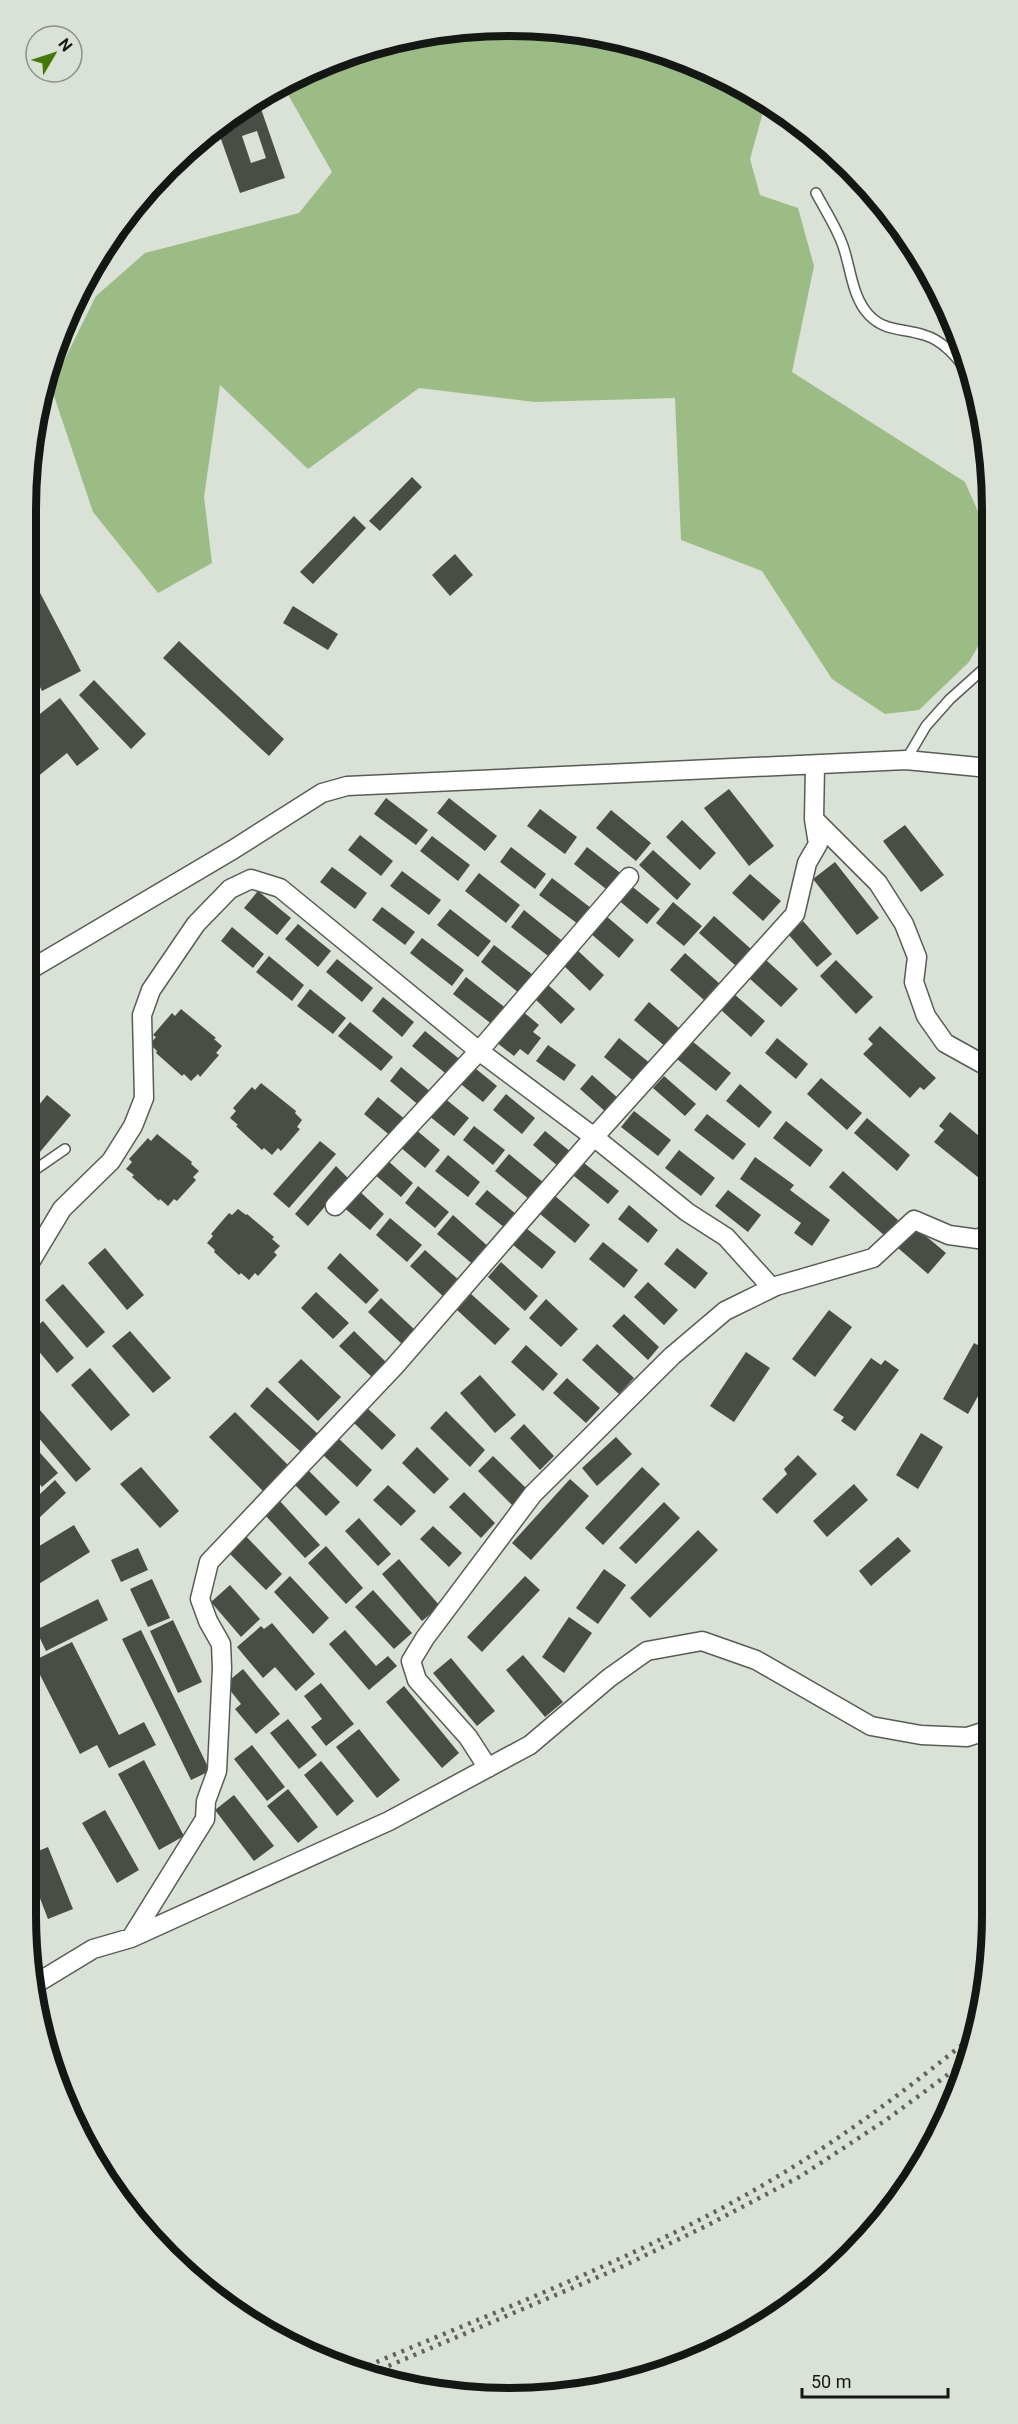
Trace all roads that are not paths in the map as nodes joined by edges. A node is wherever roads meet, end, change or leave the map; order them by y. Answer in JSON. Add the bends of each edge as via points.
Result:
{"nodes":[{"id":1,"x":816,"y":193,"type":"dead end"},
{"id":2,"x":958,"y":359,"type":"edge"},
{"id":3,"x":982,"y":670,"type":"edge"},
{"id":4,"x":906,"y":760,"type":"junction"},
{"id":5,"x":815,"y":766,"type":"junction"},
{"id":6,"x":982,"y":767,"type":"edge"},
{"id":7,"x":814,"y":819,"type":"junction"},
{"id":8,"x":629,"y":877,"type":"dead end"},
{"id":9,"x":36,"y":966,"type":"edge"},
{"id":10,"x":479,"y":1051,"type":"junction"},
{"id":11,"x":982,"y":1064,"type":"edge"},
{"id":12,"x":594,"y":1137,"type":"junction"},
{"id":13,"x":65,"y":1149,"type":"dead end"},
{"id":14,"x":36,"y":1169,"type":"edge"},
{"id":15,"x":335,"y":1206,"type":"dead end"},
{"id":16,"x":982,"y":1237,"type":"edge"},
{"id":17,"x":36,"y":1252,"type":"edge"},
{"id":18,"x":772,"y":1288,"type":"junction"},
{"id":19,"x":982,"y":1732,"type":"edge"},
{"id":20,"x":488,"y":1768,"type":"junction"},
{"id":21,"x":131,"y":1938,"type":"junction"},
{"id":22,"x":41,"y":1981,"type":"edge"}],
"edges":[{"from":1,"to":2,"type":"lane","via":[[843,245],[858,300],[869,315],[885,328],[924,335]]},
{"from":3,"to":4,"type":"lane","via":[[926,726]]},
{"from":4,"to":5,"type":"street"},
{"from":4,"to":6,"type":"street"},
{"from":5,"to":7,"type":"street"},
{"from":5,"to":9,"type":"street","via":[[347,786],[322,793]]},
{"from":7,"to":11,"type":"street","via":[[878,883],[904,924],[917,957],[914,982],[926,1016],[945,1043]]},
{"from":7,"to":12,"type":"street","via":[[818,844],[807,863],[795,914]]},
{"from":8,"to":10,"type":"street"},
{"from":10,"to":12,"type":"street"},
{"from":10,"to":15,"type":"street"},
{"from":10,"to":17,"type":"street","via":[[280,888],[251,879],[230,889],[196,924],[151,990],[142,1015],[144,1098],[133,1126],[111,1161],[62,1209]]},
{"from":12,"to":18,"type":"street","via":[[687,1212],[726,1237]]},
{"from":12,"to":21,"type":"street","via":[[394,1367],[209,1562],[200,1599],[221,1644],[217,1771],[205,1819]]},
{"from":13,"to":14,"type":"lane"},
{"from":16,"to":18,"type":"street","via":[[948,1234],[914,1220],[873,1258]]},
{"from":18,"to":20,"type":"street","via":[[725,1311],[681,1348],[533,1494],[411,1661],[417,1680],[468,1737]]},
{"from":19,"to":20,"type":"street","via":[[967,1737],[921,1735],[871,1726],[756,1660],[702,1641],[647,1651],[530,1745]]},
{"from":20,"to":21,"type":"street","via":[[389,1821]]},
{"from":21,"to":22,"type":"street","via":[[93,1949]]}]}
